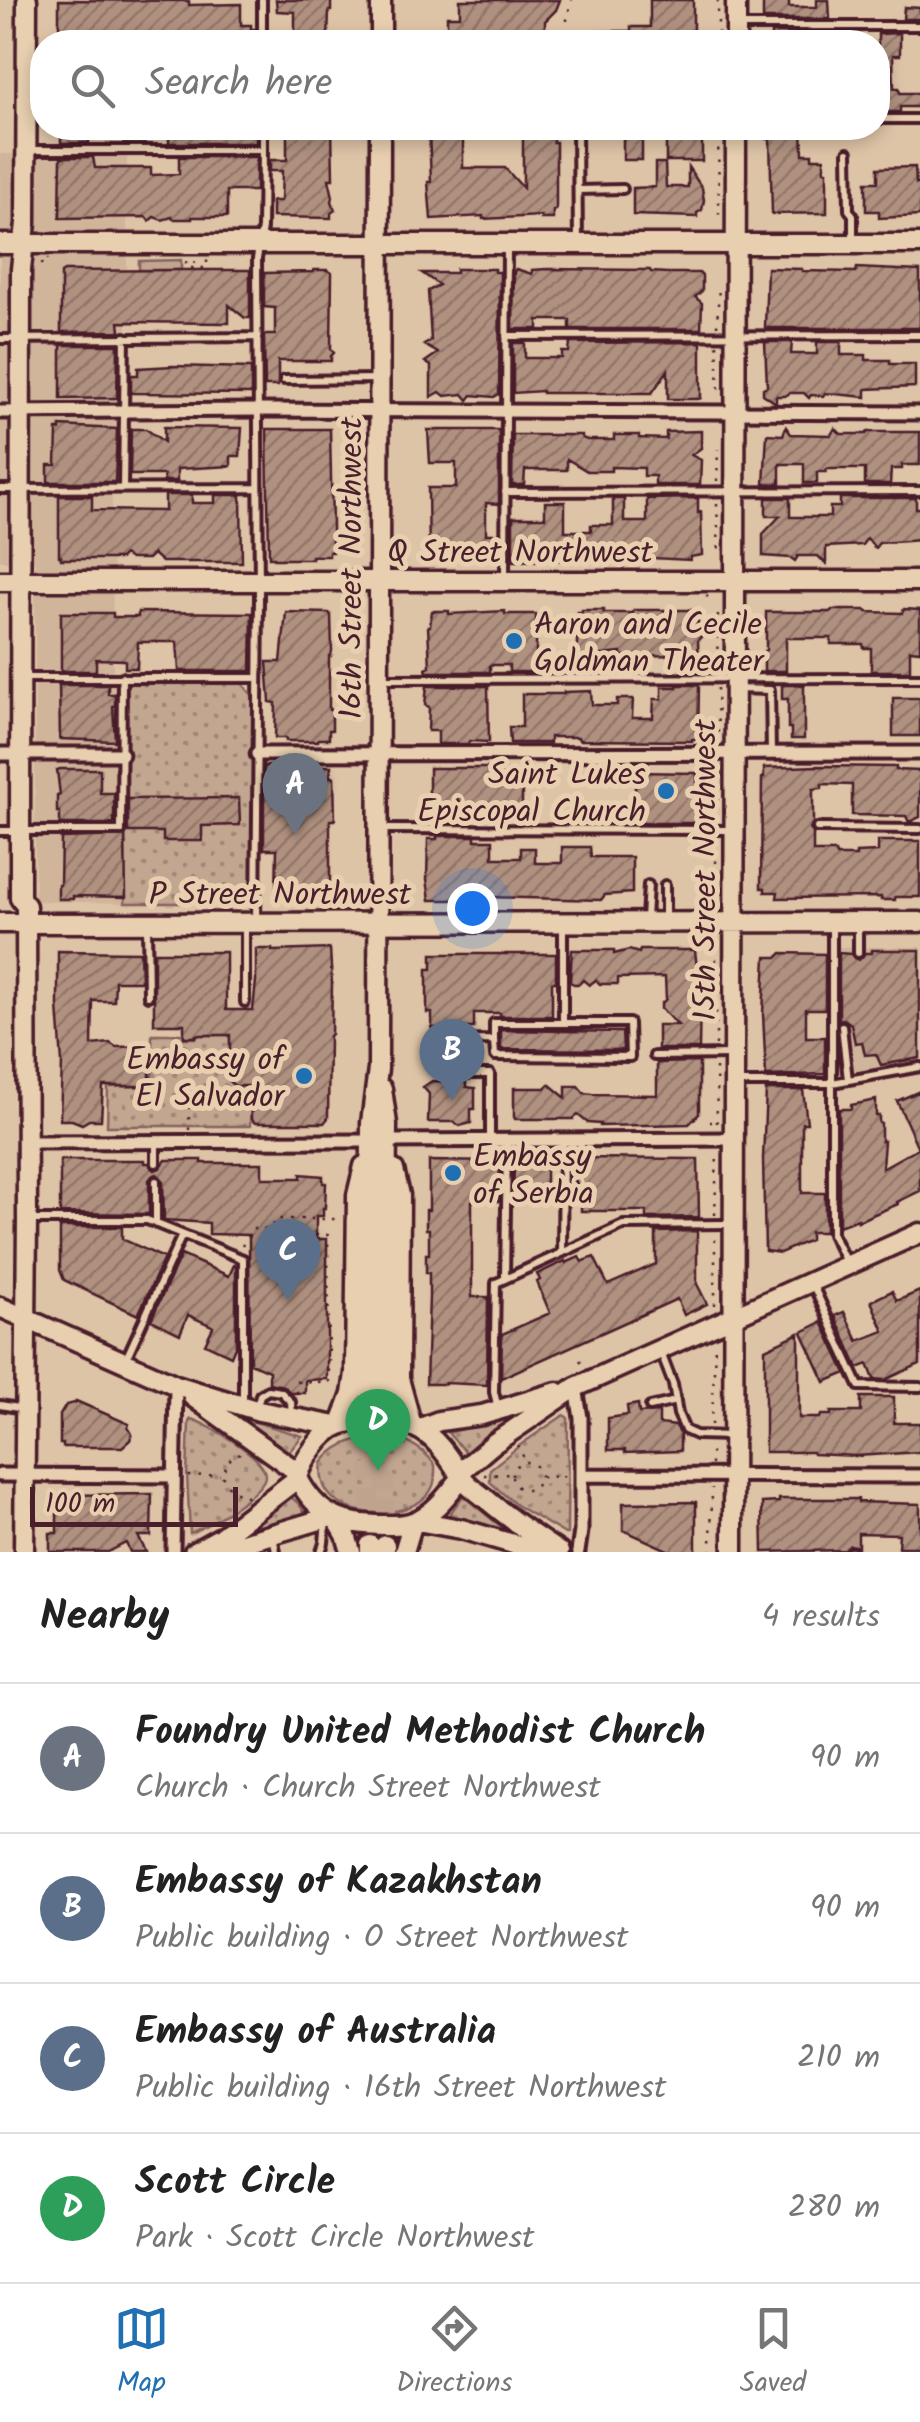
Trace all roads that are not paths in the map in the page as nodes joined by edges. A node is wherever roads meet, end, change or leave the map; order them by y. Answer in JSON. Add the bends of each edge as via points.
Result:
{"nodes":[{"id":1,"x":27,"y":0,"type":"edge"},
{"id":2,"x":262,"y":0,"type":"edge"},
{"id":3,"x":381,"y":0,"type":"edge"},
{"id":4,"x":736,"y":0,"type":"edge"},
{"id":5,"x":920,"y":26,"type":"edge"},
{"id":6,"x":262,"y":30,"type":"edge"},
{"id":7,"x":380,"y":30,"type":"edge"},
{"id":8,"x":736,"y":30,"type":"edge"},
{"id":9,"x":828,"y":30,"type":"edge"},
{"id":10,"x":30,"y":36,"type":"edge"},
{"id":11,"x":30,"y":112,"type":"edge"},
{"id":12,"x":890,"y":119,"type":"edge"},
{"id":13,"x":920,"y":119,"type":"edge"},
{"id":14,"x":263,"y":140,"type":"edge"},
{"id":15,"x":380,"y":140,"type":"edge"},
{"id":16,"x":577,"y":140,"type":"edge"},
{"id":17,"x":736,"y":140,"type":"edge"},
{"id":18,"x":27,"y":150,"type":"junction"},
{"id":19,"x":263,"y":150,"type":"junction"},
{"id":20,"x":848,"y":152,"type":"dead end"},
{"id":21,"x":623,"y":189,"type":"dead end"},
{"id":22,"x":578,"y":190,"type":"junction"},
{"id":23,"x":0,"y":244,"type":"edge"},
{"id":24,"x":26,"y":244,"type":"junction"},
{"id":25,"x":260,"y":244,"type":"junction"},
{"id":26,"x":853,"y":244,"type":"junction"},
{"id":27,"x":920,"y":244,"type":"edge"},
{"id":28,"x":380,"y":245,"type":"junction"},
{"id":29,"x":507,"y":245,"type":"junction"},
{"id":30,"x":578,"y":245,"type":"junction"},
{"id":31,"x":736,"y":245,"type":"junction"},
{"id":32,"x":736,"y":335,"type":"junction"},
{"id":33,"x":920,"y":335,"type":"edge"},
{"id":34,"x":506,"y":336,"type":"junction"},
{"id":35,"x":257,"y":337,"type":"junction"},
{"id":36,"x":126,"y":338,"type":"junction"},
{"id":37,"x":0,"y":339,"type":"edge"},
{"id":38,"x":20,"y":339,"type":"junction"},
{"id":39,"x":380,"y":379,"type":"junction"},
{"id":40,"x":284,"y":380,"type":"dead end"},
{"id":41,"x":124,"y":410,"type":"junction"},
{"id":42,"x":257,"y":410,"type":"junction"},
{"id":43,"x":380,"y":410,"type":"junction"},
{"id":44,"x":506,"y":410,"type":"junction"},
{"id":45,"x":735,"y":411,"type":"junction"},
{"id":46,"x":0,"y":412,"type":"edge"},
{"id":47,"x":20,"y":412,"type":"junction"},
{"id":48,"x":920,"y":412,"type":"edge"},
{"id":49,"x":257,"y":488,"type":"junction"},
{"id":50,"x":0,"y":489,"type":"edge"},
{"id":51,"x":21,"y":489,"type":"junction"},
{"id":52,"x":123,"y":489,"type":"junction"},
{"id":53,"x":735,"y":491,"type":"junction"},
{"id":54,"x":920,"y":491,"type":"edge"},
{"id":55,"x":505,"y":492,"type":"junction"},
{"id":56,"x":258,"y":581,"type":"junction"},
{"id":57,"x":380,"y":581,"type":"junction"},
{"id":58,"x":505,"y":581,"type":"junction"},
{"id":59,"x":0,"y":582,"type":"edge"},
{"id":60,"x":20,"y":582,"type":"junction"},
{"id":61,"x":735,"y":582,"type":"junction"},
{"id":62,"x":920,"y":582,"type":"edge"},
{"id":63,"x":122,"y":677,"type":"junction"},
{"id":64,"x":20,"y":678,"type":"junction"},
{"id":65,"x":257,"y":678,"type":"junction"},
{"id":66,"x":379,"y":678,"type":"junction"},
{"id":67,"x":920,"y":678,"type":"edge"},
{"id":68,"x":735,"y":683,"type":"junction"},
{"id":69,"x":379,"y":753,"type":"junction"},
{"id":70,"x":734,"y":753,"type":"junction"},
{"id":71,"x":771,"y":753,"type":"junction"},
{"id":72,"x":920,"y":753,"type":"edge"},
{"id":73,"x":0,"y":754,"type":"edge"},
{"id":74,"x":20,"y":754,"type":"junction"},
{"id":75,"x":122,"y":754,"type":"junction"},
{"id":76,"x":256,"y":754,"type":"junction"},
{"id":77,"x":816,"y":828,"type":"dead end"},
{"id":78,"x":379,"y":829,"type":"junction"},
{"id":79,"x":734,"y":830,"type":"junction"},
{"id":80,"x":920,"y":830,"type":"edge"},
{"id":81,"x":0,"y":831,"type":"edge"},
{"id":82,"x":20,"y":831,"type":"junction"},
{"id":83,"x":648,"y":885,"type":"dead end"},
{"id":84,"x":665,"y":885,"type":"dead end"},
{"id":85,"x":734,"y":922,"type":"junction"},
{"id":86,"x":832,"y":922,"type":"junction"},
{"id":87,"x":858,"y":922,"type":"junction"},
{"id":88,"x":920,"y":922,"type":"edge"},
{"id":89,"x":0,"y":923,"type":"edge"},
{"id":90,"x":250,"y":923,"type":"junction"},
{"id":91,"x":379,"y":923,"type":"junction"},
{"id":92,"x":26,"y":924,"type":"junction"},
{"id":93,"x":147,"y":924,"type":"junction"},
{"id":94,"x":563,"y":924,"type":"junction"},
{"id":95,"x":655,"y":924,"type":"junction"},
{"id":96,"x":858,"y":954,"type":"dead end"},
{"id":97,"x":148,"y":996,"type":"dead end"},
{"id":98,"x":245,"y":1002,"type":"dead end"},
{"id":99,"x":563,"y":1023,"type":"junction"},
{"id":100,"x":842,"y":1026,"type":"dead end"},
{"id":101,"x":494,"y":1040,"type":"junction"},
{"id":102,"x":442,"y":1041,"type":"dead end"},
{"id":103,"x":734,"y":1055,"type":"junction"},
{"id":104,"x":654,"y":1056,"type":"dead end"},
{"id":105,"x":920,"y":1067,"type":"edge"},
{"id":106,"x":450,"y":1074,"type":"dead end"},
{"id":107,"x":848,"y":1080,"type":"junction"},
{"id":108,"x":832,"y":1083,"type":"junction"},
{"id":109,"x":734,"y":1084,"type":"junction"},
{"id":110,"x":725,"y":1139,"type":"junction"},
{"id":111,"x":490,"y":1140,"type":"junction"},
{"id":112,"x":506,"y":1140,"type":"junction"},
{"id":113,"x":563,"y":1140,"type":"junction"},
{"id":114,"x":156,"y":1141,"type":"junction"},
{"id":115,"x":379,"y":1141,"type":"junction"},
{"id":116,"x":27,"y":1142,"type":"junction"},
{"id":117,"x":156,"y":1163,"type":"dead end"},
{"id":118,"x":156,"y":1181,"type":"dead end"},
{"id":119,"x":27,"y":1220,"type":"junction"},
{"id":120,"x":156,"y":1224,"type":"junction"},
{"id":121,"x":724,"y":1224,"type":"junction"},
{"id":122,"x":920,"y":1233,"type":"edge"},
{"id":123,"x":182,"y":1234,"type":"junction"},
{"id":124,"x":562,"y":1253,"type":"junction"},
{"id":125,"x":848,"y":1265,"type":"junction"},
{"id":126,"x":505,"y":1277,"type":"junction"},
{"id":127,"x":811,"y":1282,"type":"junction"},
{"id":128,"x":0,"y":1307,"type":"edge"},
{"id":129,"x":734,"y":1316,"type":"junction"},
{"id":130,"x":26,"y":1318,"type":"junction"},
{"id":131,"x":660,"y":1349,"type":"junction"},
{"id":132,"x":124,"y":1362,"type":"junction"},
{"id":133,"x":176,"y":1385,"type":"junction"},
{"id":134,"x":576,"y":1386,"type":"junction"},
{"id":135,"x":920,"y":1388,"type":"edge"},
{"id":136,"x":676,"y":1401,"type":"junction"},
{"id":137,"x":0,"y":1405,"type":"edge"},
{"id":138,"x":378,"y":1405,"type":"tunnel mouth"},
{"id":139,"x":650,"y":1408,"type":"dead end"},
{"id":140,"x":26,"y":1409,"type":"junction"},
{"id":141,"x":249,"y":1409,"type":"junction"},
{"id":142,"x":499,"y":1410,"type":"junction"},
{"id":143,"x":338,"y":1425,"type":"junction"},
{"id":144,"x":415,"y":1428,"type":"junction"},
{"id":145,"x":733,"y":1436,"type":"junction"},
{"id":146,"x":299,"y":1475,"type":"junction"},
{"id":147,"x":461,"y":1475,"type":"junction"},
{"id":148,"x":576,"y":1475,"type":"junction"},
{"id":149,"x":0,"y":1476,"type":"edge"},
{"id":150,"x":25,"y":1476,"type":"junction"},
{"id":151,"x":179,"y":1476,"type":"junction"},
{"id":152,"x":733,"y":1476,"type":"junction"},
{"id":153,"x":920,"y":1476,"type":"edge"},
{"id":154,"x":332,"y":1518,"type":"junction"},
{"id":155,"x":415,"y":1521,"type":"junction"},
{"id":156,"x":266,"y":1544,"type":"edge"},
{"id":157,"x":24,"y":1552,"type":"edge"},
{"id":158,"x":173,"y":1552,"type":"edge"},
{"id":159,"x":194,"y":1552,"type":"edge"},
{"id":160,"x":212,"y":1552,"type":"edge"},
{"id":161,"x":320,"y":1552,"type":"edge"},
{"id":162,"x":351,"y":1552,"type":"edge"},
{"id":163,"x":404,"y":1552,"type":"edge"},
{"id":164,"x":541,"y":1552,"type":"edge"},
{"id":165,"x":559,"y":1552,"type":"edge"},
{"id":166,"x":578,"y":1552,"type":"edge"},
{"id":167,"x":733,"y":1552,"type":"edge"}],
"edges":[{"from":1,"to":10,"type":"main road"},
{"from":2,"to":6,"type":"lane"},
{"from":3,"to":7,"type":"main road"},
{"from":4,"to":8,"type":"main road"},
{"from":5,"to":9,"type":"lane"},
{"from":11,"to":18,"type":"main road"},
{"from":12,"to":13,"type":"lane"},
{"from":14,"to":19,"type":"lane"},
{"from":15,"to":28,"type":"main road","name":"16th Street Northwest"},
{"from":16,"to":22,"type":"lane"},
{"from":17,"to":31,"type":"main road","name":"15th Street Northwest"},
{"from":18,"to":19,"type":"lane"},
{"from":18,"to":24,"type":"main road"},
{"from":19,"to":25,"type":"lane"},
{"from":20,"to":26,"type":"lane"},
{"from":21,"to":22,"type":"lane"},
{"from":22,"to":30,"type":"lane"},
{"from":23,"to":24,"type":"main road"},
{"from":24,"to":25,"type":"main road"},
{"from":24,"to":38,"type":"main road"},
{"from":25,"to":28,"type":"main road"},
{"from":25,"to":35,"type":"lane"},
{"from":26,"to":27,"type":"main road"},
{"from":26,"to":31,"type":"main road"},
{"from":28,"to":29,"type":"main road"},
{"from":28,"to":39,"type":"main road","name":"16th Street Northwest"},
{"from":29,"to":30,"type":"main road"},
{"from":29,"to":34,"type":"lane"},
{"from":30,"to":31,"type":"main road"},
{"from":31,"to":32,"type":"main road","name":"15th Street Northwest"},
{"from":32,"to":33,"type":"lane"},
{"from":32,"to":34,"type":"lane"},
{"from":32,"to":45,"type":"main road","name":"15th Street Northwest"},
{"from":34,"to":44,"type":"lane"},
{"from":35,"to":36,"type":"lane"},
{"from":35,"to":42,"type":"lane"},
{"from":36,"to":38,"type":"lane"},
{"from":36,"to":41,"type":"lane"},
{"from":37,"to":38,"type":"lane"},
{"from":38,"to":47,"type":"main road"},
{"from":39,"to":40,"type":"lane"},
{"from":39,"to":43,"type":"main road","name":"16th Street Northwest"},
{"from":41,"to":42,"type":"street"},
{"from":41,"to":47,"type":"street"},
{"from":41,"to":52,"type":"lane"},
{"from":42,"to":43,"type":"street"},
{"from":42,"to":49,"type":"lane"},
{"from":43,"to":44,"type":"street"},
{"from":43,"to":57,"type":"main road","name":"16th Street Northwest"},
{"from":44,"to":45,"type":"street"},
{"from":44,"to":55,"type":"lane"},
{"from":45,"to":48,"type":"street"},
{"from":45,"to":53,"type":"main road","name":"15th Street Northwest"},
{"from":46,"to":47,"type":"street"},
{"from":47,"to":51,"type":"main road"},
{"from":49,"to":52,"type":"lane"},
{"from":49,"to":56,"type":"lane"},
{"from":50,"to":51,"type":"lane"},
{"from":51,"to":52,"type":"lane"},
{"from":51,"to":60,"type":"main road"},
{"from":53,"to":54,"type":"lane"},
{"from":53,"to":55,"type":"lane"},
{"from":53,"to":61,"type":"main road","name":"15th Street Northwest"},
{"from":55,"to":58,"type":"lane"},
{"from":56,"to":57,"type":"main road","name":"Q Street Northwest"},
{"from":56,"to":60,"type":"main road","name":"Q Street Northwest"},
{"from":56,"to":65,"type":"lane"},
{"from":57,"to":58,"type":"main road","name":"Q Street Northwest"},
{"from":57,"to":66,"type":"main road","name":"16th Street Northwest"},
{"from":58,"to":61,"type":"main road","name":"Q Street Northwest"},
{"from":59,"to":60,"type":"main road","name":"Q Street Northwest"},
{"from":60,"to":64,"type":"main road"},
{"from":61,"to":62,"type":"main road","name":"Q Street Northwest"},
{"from":61,"to":68,"type":"main road","name":"15th Street Northwest"},
{"from":63,"to":64,"type":"lane"},
{"from":63,"to":65,"type":"lane"},
{"from":63,"to":75,"type":"lane"},
{"from":64,"to":74,"type":"main road"},
{"from":65,"to":76,"type":"lane"},
{"from":66,"to":68,"type":"lane"},
{"from":66,"to":69,"type":"main road","name":"16th Street Northwest"},
{"from":67,"to":68,"type":"lane"},
{"from":68,"to":70,"type":"main road","name":"15th Street Northwest"},
{"from":68,"to":71,"type":"lane","via":[[770,690]]},
{"from":69,"to":70,"type":"street"},
{"from":69,"to":76,"type":"street"},
{"from":69,"to":78,"type":"main road","name":"16th Street Northwest"},
{"from":70,"to":71,"type":"street"},
{"from":70,"to":79,"type":"main road","name":"15th Street Northwest"},
{"from":71,"to":72,"type":"street"},
{"from":73,"to":74,"type":"street"},
{"from":74,"to":75,"type":"street"},
{"from":74,"to":82,"type":"main road"},
{"from":75,"to":82,"type":"lane","via":[[121,831]]},
{"from":76,"to":90,"type":"lane"},
{"from":77,"to":80,"type":"lane"},
{"from":78,"to":79,"type":"lane"},
{"from":78,"to":91,"type":"main road","name":"16th Street Northwest"},
{"from":79,"to":85,"type":"main road","name":"15th Street Northwest"},
{"from":81,"to":82,"type":"lane"},
{"from":82,"to":92,"type":"main road"},
{"from":83,"to":95,"type":"lane"},
{"from":84,"to":95,"type":"lane"},
{"from":85,"to":86,"type":"main road","name":"P Street Northwest"},
{"from":85,"to":95,"type":"main road","name":"P Street Northwest"},
{"from":85,"to":103,"type":"main road","name":"15th Street Northwest"},
{"from":86,"to":87,"type":"main road","name":"P Street Northwest"},
{"from":86,"to":108,"type":"lane"},
{"from":87,"to":88,"type":"main road","name":"P Street Northwest"},
{"from":87,"to":96,"type":"lane"},
{"from":89,"to":92,"type":"main road","name":"P Street Northwest"},
{"from":90,"to":91,"type":"main road","name":"P Street Northwest"},
{"from":90,"to":93,"type":"main road","name":"P Street Northwest"},
{"from":90,"to":98,"type":"lane"},
{"from":91,"to":94,"type":"main road","name":"P Street Northwest"},
{"from":91,"to":115,"type":"main road","name":"16th Street Northwest"},
{"from":92,"to":93,"type":"main road","name":"P Street Northwest"},
{"from":92,"to":116,"type":"main road"},
{"from":93,"to":97,"type":"lane"},
{"from":94,"to":95,"type":"main road","name":"P Street Northwest"},
{"from":94,"to":99,"type":"lane"},
{"from":99,"to":101,"type":"lane","via":[[494,1023]]},
{"from":99,"to":101,"type":"lane","via":[[629,1023],[630,1056],[495,1056]]},
{"from":100,"to":107,"type":"lane"},
{"from":101,"to":102,"type":"lane"},
{"from":103,"to":104,"type":"lane"},
{"from":103,"to":109,"type":"main road","name":"15th Street Northwest"},
{"from":105,"to":107,"type":"lane"},
{"from":106,"to":111,"type":"lane","via":[[490,1074]]},
{"from":107,"to":108,"type":"lane"},
{"from":108,"to":109,"type":"lane"},
{"from":108,"to":125,"type":"lane","via":[[832,1234]]},
{"from":109,"to":110,"type":"main road","name":"15th Street Northwest"},
{"from":110,"to":113,"type":"street"},
{"from":110,"to":121,"type":"main road","name":"15th Street Northwest"},
{"from":111,"to":112,"type":"street"},
{"from":111,"to":115,"type":"street"},
{"from":112,"to":113,"type":"street"},
{"from":112,"to":126,"type":"lane"},
{"from":113,"to":124,"type":"lane"},
{"from":114,"to":115,"type":"street"},
{"from":114,"to":116,"type":"street"},
{"from":114,"to":117,"type":"lane"},
{"from":115,"to":138,"type":"main road","name":"16th Street Northwest"},
{"from":115,"to":143,"type":"main road","name":"16th Street Northwest","via":[[356,1195],[355,1380]]},
{"from":115,"to":144,"type":"main road","name":"16th Street Northwest","via":[[400,1195],[399,1380]]},
{"from":116,"to":119,"type":"main road"},
{"from":118,"to":120,"type":"lane"},
{"from":119,"to":120,"type":"lane"},
{"from":119,"to":130,"type":"main road"},
{"from":120,"to":123,"type":"lane"},
{"from":121,"to":124,"type":"lane","via":[[623,1225]]},
{"from":121,"to":129,"type":"main road","name":"15th Street Northwest"},
{"from":122,"to":125,"type":"main road"},
{"from":123,"to":132,"type":"lane"},
{"from":123,"to":141,"type":"lane","via":[[243,1259]]},
{"from":124,"to":126,"type":"lane"},
{"from":125,"to":127,"type":"main road"},
{"from":126,"to":142,"type":"lane","via":[[496,1283]]},
{"from":127,"to":129,"type":"main road"},
{"from":127,"to":135,"type":"lane","via":[[859,1386]]},
{"from":128,"to":130,"type":"main road"},
{"from":129,"to":131,"type":"main road"},
{"from":129,"to":145,"type":"main road","name":"15th Street Northwest"},
{"from":130,"to":132,"type":"main road"},
{"from":130,"to":140,"type":"main road"},
{"from":131,"to":134,"type":"main road"},
{"from":131,"to":136,"type":"lane"},
{"from":132,"to":133,"type":"main road"},
{"from":133,"to":141,"type":"main road"},
{"from":133,"to":146,"type":"main road"},
{"from":133,"to":151,"type":"street"},
{"from":134,"to":142,"type":"main road"},
{"from":134,"to":147,"type":"main road"},
{"from":134,"to":148,"type":"street"},
{"from":136,"to":139,"type":"lane"},
{"from":136,"to":145,"type":"lane","via":[[685,1430]]},
{"from":137,"to":140,"type":"lane"},
{"from":140,"to":150,"type":"main road"},
{"from":141,"to":143,"type":"main road"},
{"from":142,"to":144,"type":"main road"},
{"from":143,"to":144,"type":"main road","via":[[399,1422]]},
{"from":143,"to":146,"type":"main road"},
{"from":144,"to":147,"type":"main road"},
{"from":145,"to":152,"type":"main road","name":"15th Street Northwest"},
{"from":146,"to":154,"type":"main road","via":[[305,1492]]},
{"from":146,"to":159,"type":"main road"},
{"from":147,"to":155,"type":"main road"},
{"from":147,"to":165,"type":"main road"},
{"from":148,"to":152,"type":"street"},
{"from":148,"to":166,"type":"street"},
{"from":149,"to":150,"type":"street"},
{"from":150,"to":151,"type":"street"},
{"from":150,"to":157,"type":"main road"},
{"from":151,"to":158,"type":"street"},
{"from":152,"to":153,"type":"street"},
{"from":152,"to":167,"type":"main road","name":"15th Street Northwest"},
{"from":154,"to":155,"type":"main road","via":[[363,1525]]},
{"from":154,"to":156,"type":"main road"},
{"from":154,"to":161,"type":"lane"},
{"from":154,"to":162,"type":"main road"},
{"from":155,"to":163,"type":"main road"},
{"from":155,"to":164,"type":"main road"},
{"from":156,"to":160,"type":"main road"}]}
